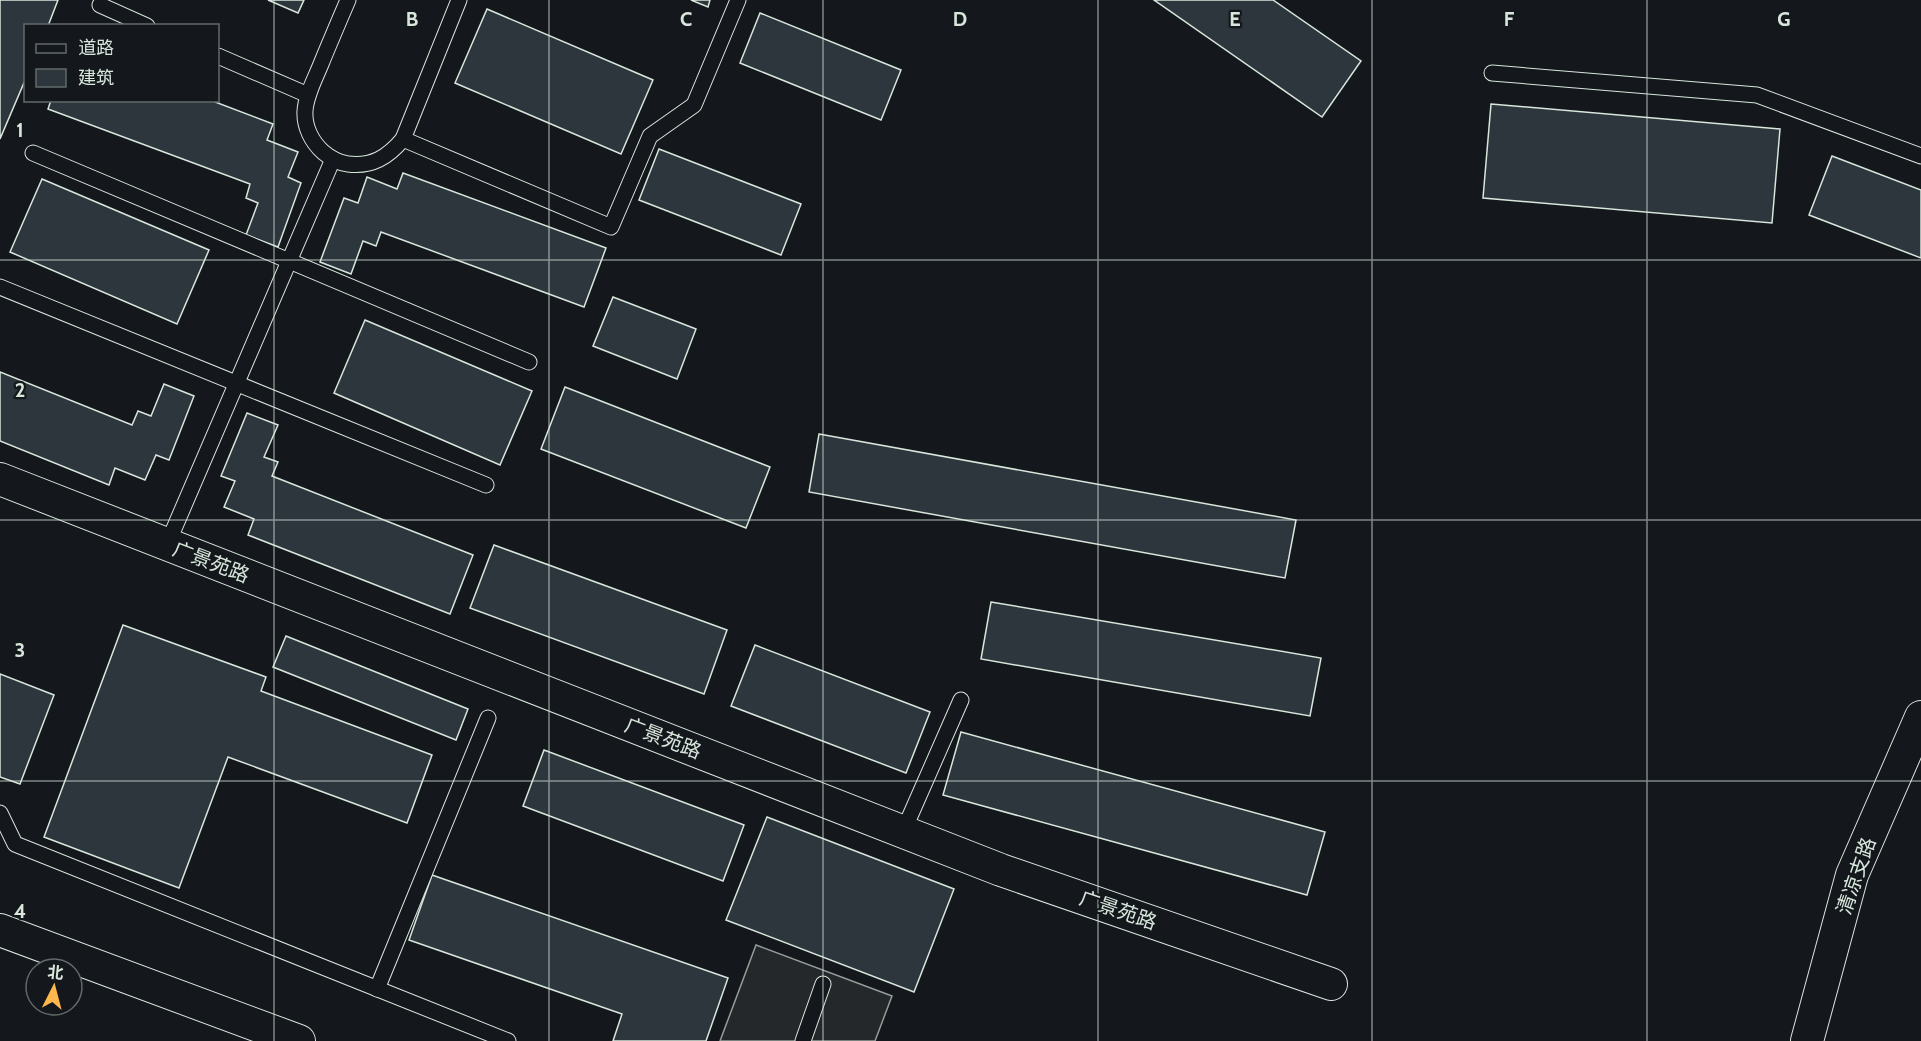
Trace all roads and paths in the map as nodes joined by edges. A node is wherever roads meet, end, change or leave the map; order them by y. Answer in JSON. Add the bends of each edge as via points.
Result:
{"nodes":[{"id":1,"x":348,"y":0,"type":"edge"},
{"id":2,"x":459,"y":0,"type":"edge"},
{"id":3,"x":738,"y":0,"type":"edge"},
{"id":4,"x":100,"y":5,"type":"dead end"},
{"id":5,"x":143,"y":24,"type":"edge"},
{"id":6,"x":219,"y":56,"type":"edge"},
{"id":7,"x":1492,"y":73,"type":"dead end"},
{"id":8,"x":308,"y":95,"type":"junction"},
{"id":9,"x":403,"y":139,"type":"junction"},
{"id":10,"x":33,"y":153,"type":"dead end"},
{"id":11,"x":1921,"y":156,"type":"edge"},
{"id":12,"x":333,"y":159,"type":"junction"},
{"id":13,"x":290,"y":261,"type":"junction"},
{"id":14,"x":0,"y":287,"type":"edge"},
{"id":15,"x":529,"y":362,"type":"dead end"},
{"id":16,"x":236,"y":384,"type":"junction"},
{"id":17,"x":0,"y":479,"type":"edge"},
{"id":18,"x":486,"y":485,"type":"dead end"},
{"id":19,"x":167,"y":544,"type":"junction"},
{"id":20,"x":961,"y":700,"type":"dead end"},
{"id":21,"x":1921,"y":717,"type":"edge"},
{"id":22,"x":488,"y":718,"type":"dead end"},
{"id":23,"x":0,"y":813,"type":"edge"},
{"id":24,"x":903,"y":832,"type":"junction"},
{"id":25,"x":0,"y":930,"type":"edge"},
{"id":26,"x":823,"y":984,"type":"dead end"},
{"id":27,"x":1331,"y":984,"type":"dead end"},
{"id":28,"x":377,"y":989,"type":"junction"},
{"id":29,"x":299,"y":1041,"type":"edge"},
{"id":30,"x":508,"y":1041,"type":"edge"},
{"id":31,"x":803,"y":1041,"type":"edge"},
{"id":32,"x":1807,"y":1041,"type":"edge"}],
"edges":[{"from":1,"to":8,"type":"lane"},
{"from":2,"to":9,"type":"lane"},
{"from":3,"to":9,"type":"lane","via":[[694,105],[650,136],[611,227]]},
{"from":4,"to":5,"type":"lane"},
{"from":6,"to":8,"type":"lane"},
{"from":7,"to":11,"type":"lane","via":[[1757,95]]},
{"from":8,"to":12,"type":"lane","via":[[304,113],[308,130],[316,145]]},
{"from":9,"to":12,"type":"lane","via":[[378,161],[361,165]]},
{"from":10,"to":13,"type":"lane"},
{"from":12,"to":13,"type":"lane"},
{"from":13,"to":15,"type":"lane"},
{"from":13,"to":16,"type":"lane"},
{"from":14,"to":16,"type":"lane"},
{"from":16,"to":18,"type":"lane"},
{"from":16,"to":19,"type":"lane"},
{"from":17,"to":19,"type":"street","name":"广景苑路"},
{"from":19,"to":24,"type":"street","name":"广景苑路"},
{"from":20,"to":24,"type":"lane"},
{"from":21,"to":32,"type":"street","name":"清凉支路","via":[[1852,875]]},
{"from":22,"to":28,"type":"lane"},
{"from":23,"to":28,"type":"lane","via":[[15,844]]},
{"from":24,"to":27,"type":"street","name":"广景苑路","via":[[1012,874]]},
{"from":25,"to":29,"type":"street"},
{"from":26,"to":31,"type":"lane"},
{"from":28,"to":30,"type":"lane"}]}
